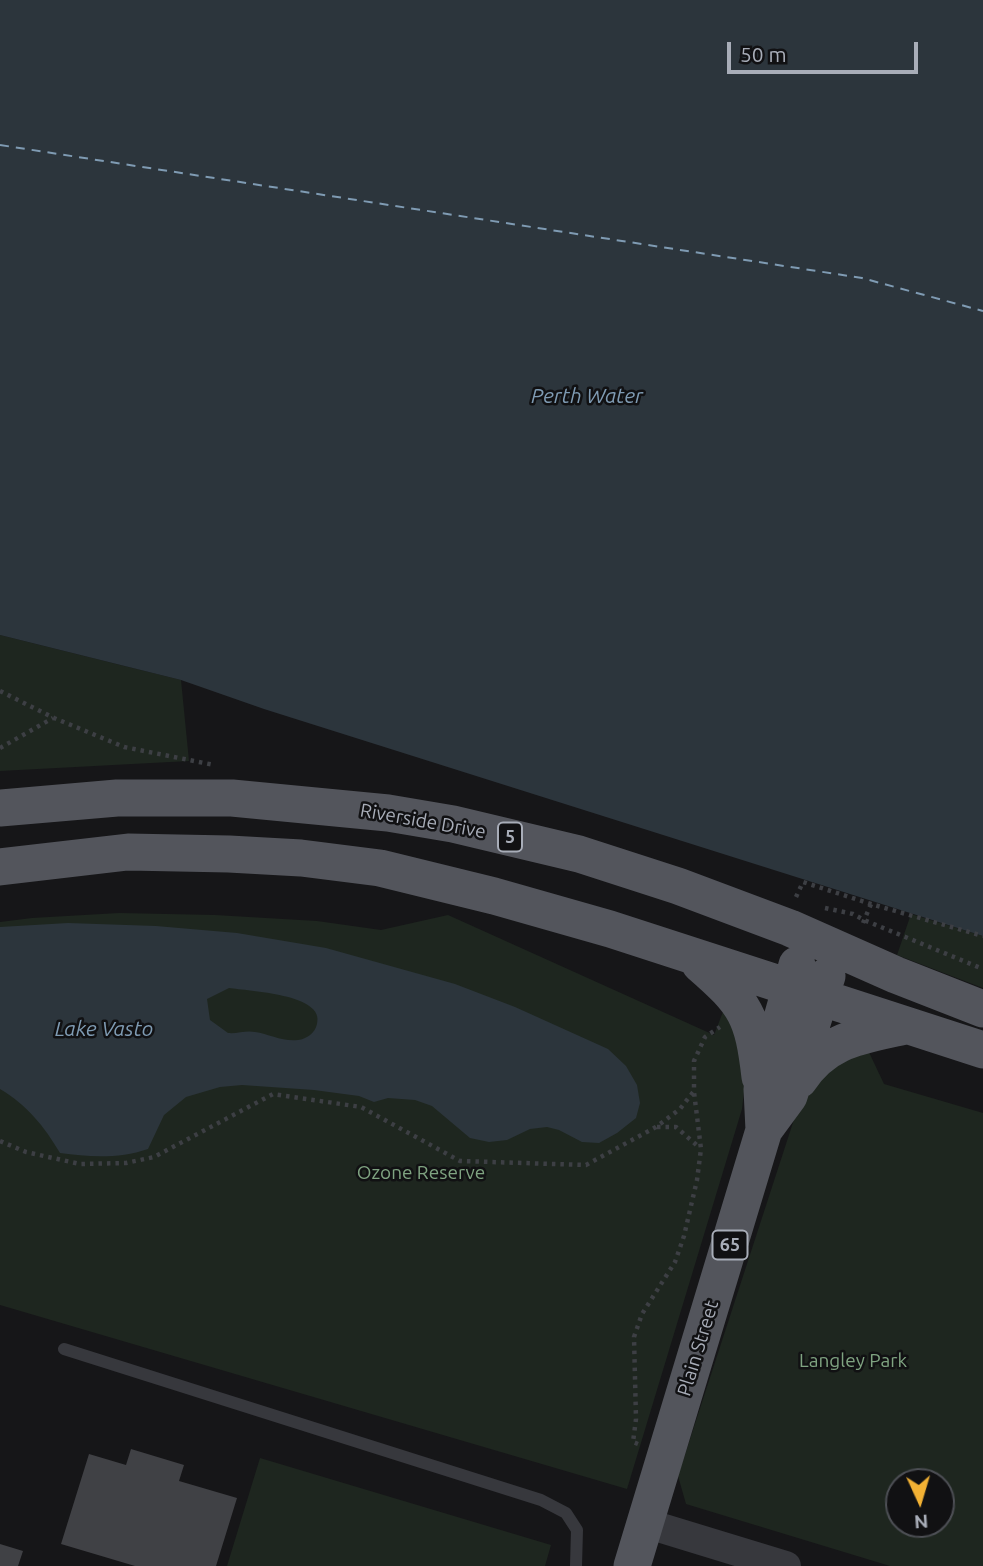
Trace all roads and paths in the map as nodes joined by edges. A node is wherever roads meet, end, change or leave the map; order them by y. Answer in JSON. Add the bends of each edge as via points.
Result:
{"nodes":[{"id":1,"x":0,"y":691,"type":"edge"},
{"id":2,"x":54,"y":718,"type":"junction"},
{"id":3,"x":0,"y":748,"type":"edge"},
{"id":4,"x":218,"y":766,"type":"dead end"},
{"id":5,"x":0,"y":808,"type":"edge"},
{"id":6,"x":0,"y":867,"type":"edge"},
{"id":7,"x":794,"y":901,"type":"dead end"},
{"id":8,"x":871,"y":904,"type":"junction"},
{"id":9,"x":864,"y":920,"type":"dead end"},
{"id":10,"x":983,"y":936,"type":"edge"},
{"id":11,"x":821,"y":942,"type":"junction"},
{"id":12,"x":690,"y":955,"type":"junction"},
{"id":13,"x":805,"y":993,"type":"junction"},
{"id":14,"x":983,"y":1009,"type":"edge"},
{"id":15,"x":723,"y":1025,"type":"dead end"},
{"id":16,"x":906,"y":1026,"type":"junction"},
{"id":17,"x":983,"y":1050,"type":"edge"},
{"id":18,"x":694,"y":1091,"type":"junction"},
{"id":19,"x":776,"y":1092,"type":"junction"},
{"id":20,"x":656,"y":1127,"type":"junction"},
{"id":21,"x":0,"y":1141,"type":"edge"},
{"id":22,"x":701,"y":1149,"type":"junction"},
{"id":23,"x":64,"y":1349,"type":"dead end"},
{"id":24,"x":641,"y":1445,"type":"dead end"},
{"id":25,"x":645,"y":1523,"type":"junction"},
{"id":26,"x":576,"y":1566,"type":"edge"},
{"id":27,"x":632,"y":1566,"type":"edge"},
{"id":28,"x":786,"y":1566,"type":"edge"}],
"edges":[{"from":1,"to":2,"type":"path"},
{"from":2,"to":3,"type":"path"},
{"from":2,"to":4,"type":"path","via":[[124,747]]},
{"from":5,"to":11,"type":"main road","name":"Riverside Drive","number":"5","via":[[117,798],[232,798],[388,813],[579,854],[678,886]]},
{"from":6,"to":12,"type":"main road","via":[[128,852],[301,858],[367,866],[494,896]]},
{"from":7,"to":8,"type":"path","via":[[803,882]]},
{"from":8,"to":9,"type":"path"},
{"from":8,"to":10,"type":"path"},
{"from":11,"to":13,"type":"main road","name":"Plain Street","number":"65"},
{"from":11,"to":14,"type":"main road","name":"Riverside Drive","number":"5"},
{"from":12,"to":13,"type":"main road"},
{"from":12,"to":19,"type":"main road","via":[[747,1013]]},
{"from":13,"to":16,"type":"main road"},
{"from":13,"to":19,"type":"main road","name":"Plain Street","number":"65"},
{"from":15,"to":18,"type":"path","via":[[705,1037],[694,1061]]},
{"from":16,"to":17,"type":"main road"},
{"from":16,"to":19,"type":"main road","via":[[858,1037],[826,1051]]},
{"from":18,"to":20,"type":"path"},
{"from":18,"to":22,"type":"path"},
{"from":19,"to":25,"type":"main road","name":"Plain Street","number":"65"},
{"from":20,"to":21,"type":"path","via":[[586,1165],[460,1161],[361,1107],[273,1094],[154,1157],[126,1163],[80,1164]]},
{"from":20,"to":22,"type":"path","via":[[676,1127]]},
{"from":22,"to":24,"type":"path","via":[[675,1262],[642,1314],[634,1338],[633,1442]]},
{"from":23,"to":26,"type":"lane","via":[[541,1500],[566,1513],[577,1530]]},
{"from":25,"to":27,"type":"main road","name":"Plain Street","number":"65"},
{"from":25,"to":28,"type":"street"}]}
